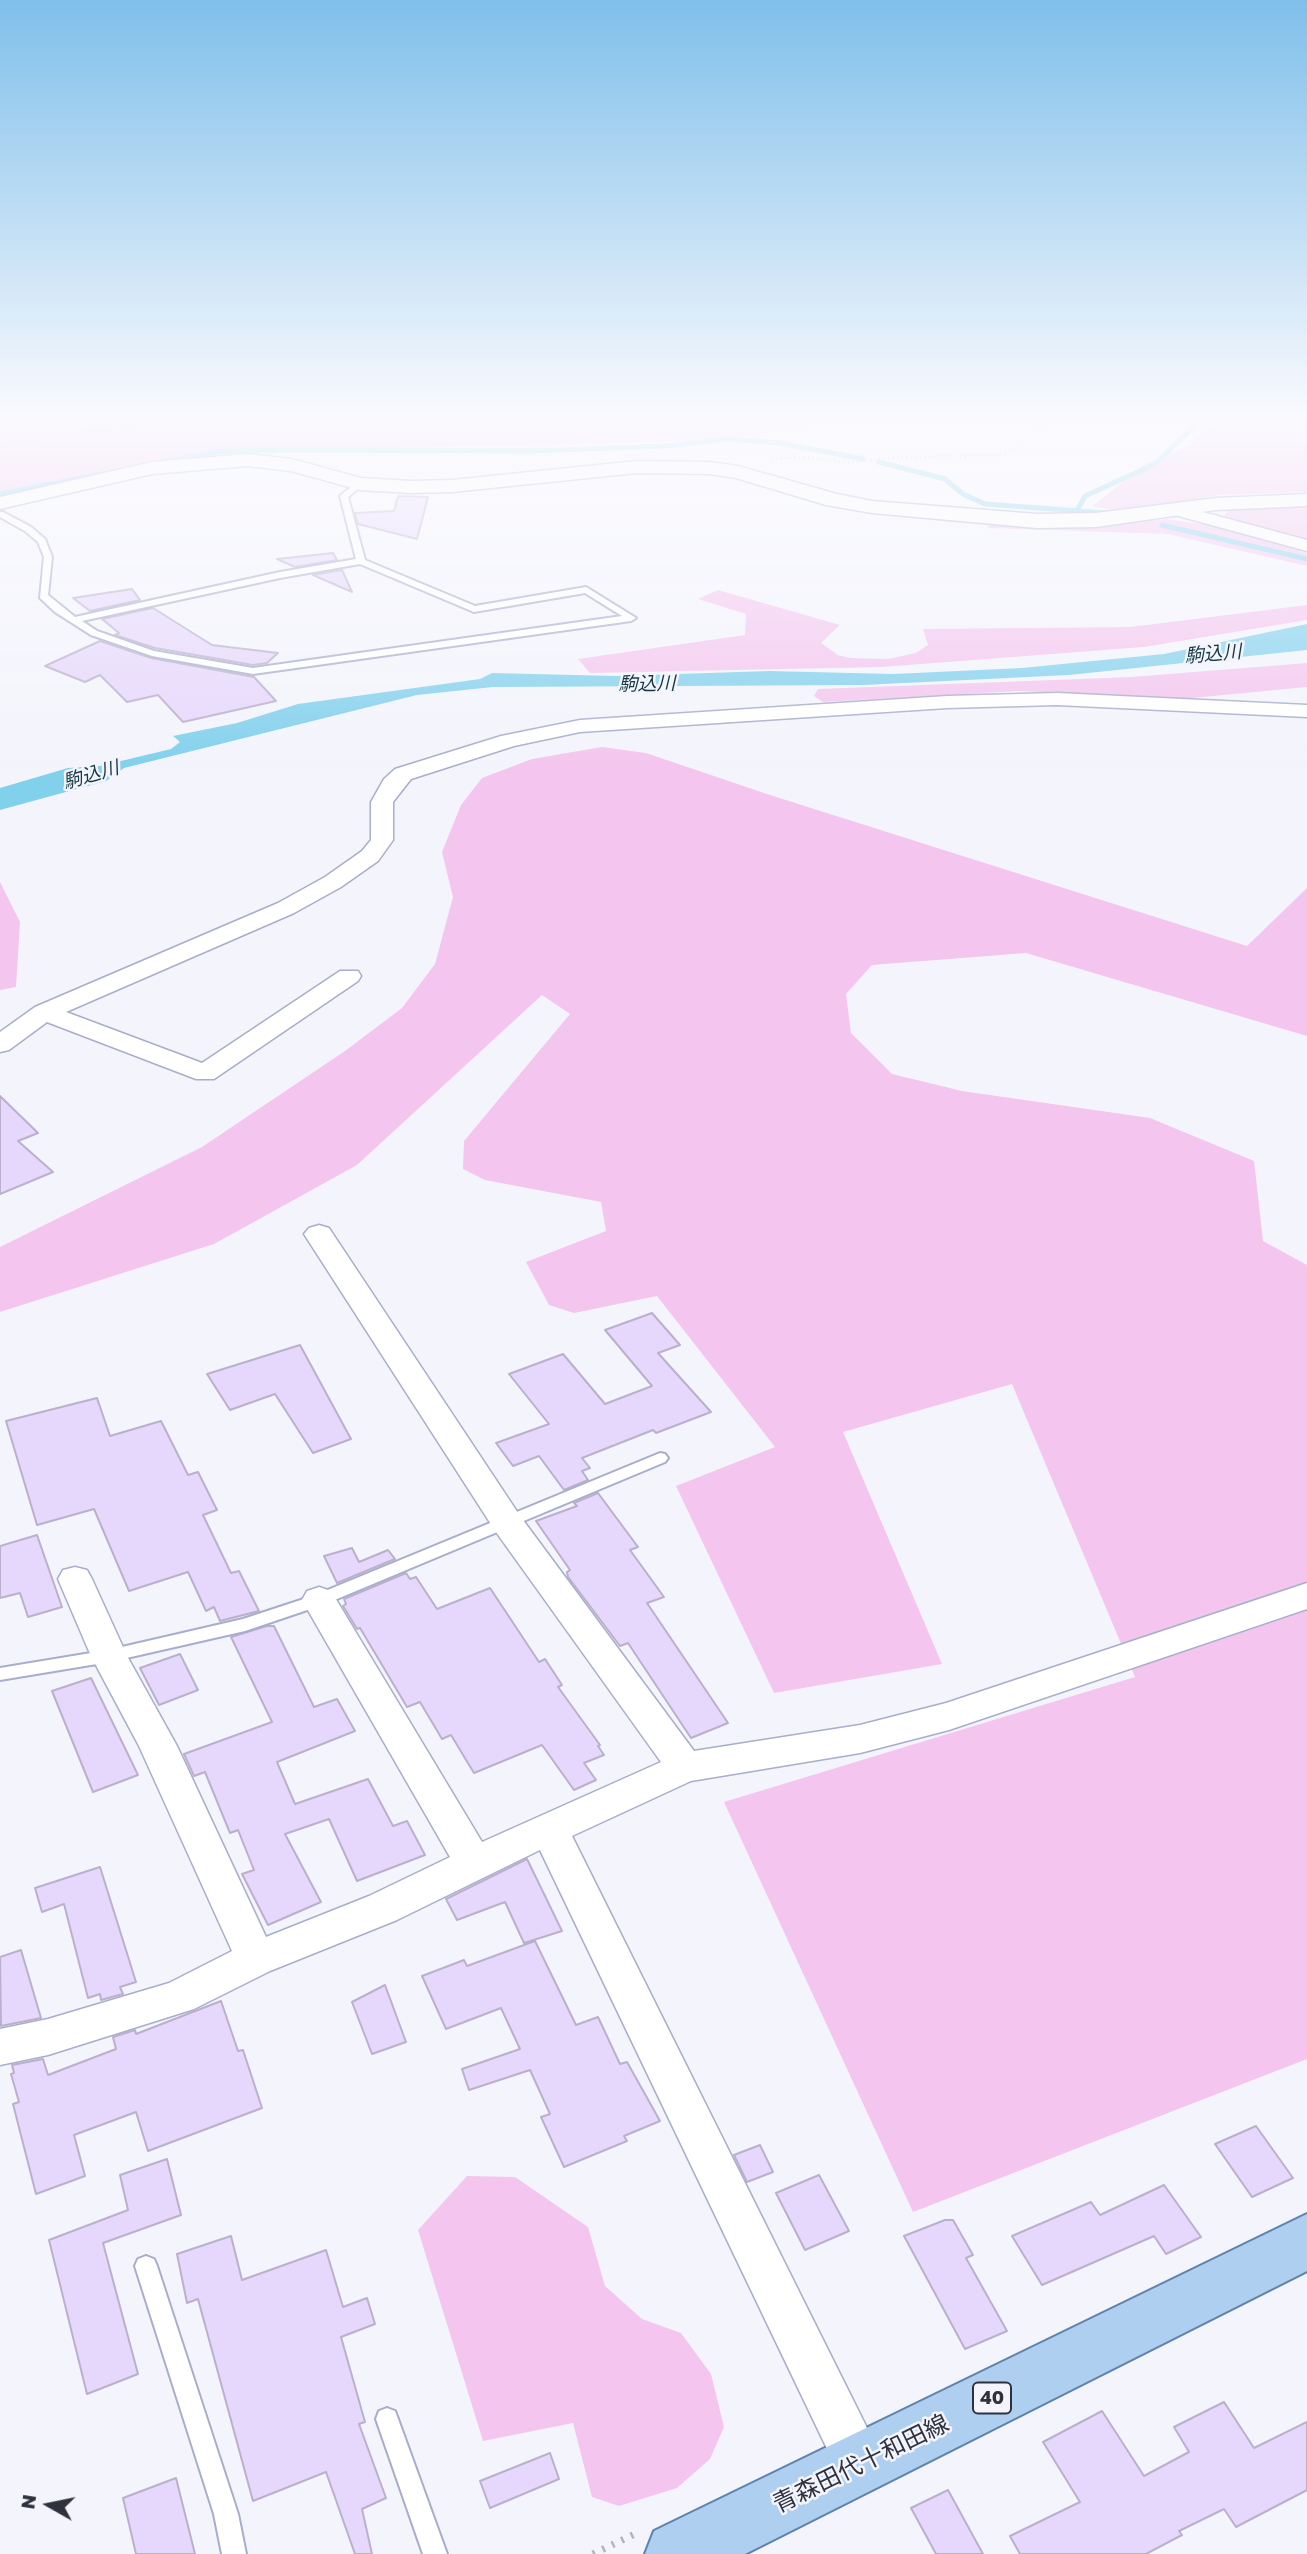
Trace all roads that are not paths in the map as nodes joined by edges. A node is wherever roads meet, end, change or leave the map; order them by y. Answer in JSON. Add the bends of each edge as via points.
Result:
{"nodes":[{"id":1,"x":33,"y":533,"type":"edge"},
{"id":2,"x":354,"y":533,"type":"edge"},
{"id":3,"x":1261,"y":533,"type":"edge"},
{"id":4,"x":1307,"y":546,"type":"edge"},
{"id":5,"x":361,"y":561,"type":"junction"},
{"id":6,"x":74,"y":620,"type":"junction"},
{"id":7,"x":1307,"y":710,"type":"edge"},
{"id":8,"x":349,"y":976,"type":"dead end"},
{"id":9,"x":44,"y":1012,"type":"junction"},
{"id":10,"x":0,"y":1044,"type":"edge"},
{"id":11,"x":319,"y":1234,"type":"dead end"},
{"id":12,"x":660,"y":1458,"type":"dead end"},
{"id":13,"x":508,"y":1524,"type":"junction"},
{"id":14,"x":75,"y":1579,"type":"dead end"},
{"id":15,"x":1307,"y":1596,"type":"edge"},
{"id":16,"x":319,"y":1600,"type":"junction"},
{"id":17,"x":110,"y":1656,"type":"junction"},
{"id":18,"x":0,"y":1674,"type":"edge"},
{"id":19,"x":685,"y":1767,"type":"junction"},
{"id":20,"x":550,"y":1829,"type":"junction"},
{"id":21,"x":474,"y":1863,"type":"junction"},
{"id":22,"x":256,"y":1959,"type":"junction"},
{"id":23,"x":0,"y":2047,"type":"edge"},
{"id":24,"x":1301,"y":2252,"type":"edge"},
{"id":25,"x":146,"y":2266,"type":"dead end"},
{"id":26,"x":387,"y":2419,"type":"dead end"},
{"id":27,"x":860,"y":2465,"type":"junction"},
{"id":28,"x":234,"y":2554,"type":"edge"},
{"id":29,"x":435,"y":2554,"type":"edge"},
{"id":30,"x":677,"y":2554,"type":"edge"}],
"edges":[{"from":1,"to":6,"type":"lane","via":[[42,541],[48,557],[43,596]]},
{"from":2,"to":5,"type":"lane"},
{"from":3,"to":4,"type":"street"},
{"from":5,"to":6,"type":"lane"},
{"from":5,"to":6,"type":"lane","via":[[474,609],[586,590],[631,618],[253,671],[152,653],[94,633]]},
{"from":7,"to":9,"type":"street","via":[[1057,699],[947,702],[558,729],[403,774],[382,802],[382,840],[370,856],[333,882],[286,908]]},
{"from":8,"to":9,"type":"street","via":[[205,1073]]},
{"from":9,"to":10,"type":"street"},
{"from":11,"to":13,"type":"street"},
{"from":12,"to":13,"type":"lane"},
{"from":13,"to":16,"type":"lane"},
{"from":13,"to":19,"type":"street"},
{"from":14,"to":17,"type":"street"},
{"from":15,"to":19,"type":"street","via":[[949,1716],[860,1739]]},
{"from":16,"to":17,"type":"lane","via":[[245,1625]]},
{"from":16,"to":21,"type":"street"},
{"from":17,"to":18,"type":"lane"},
{"from":17,"to":22,"type":"street","via":[[158,1746]]},
{"from":19,"to":20,"type":"street"},
{"from":20,"to":21,"type":"street"},
{"from":20,"to":27,"type":"street"},
{"from":21,"to":22,"type":"street","via":[[383,1908]]},
{"from":22,"to":23,"type":"street","via":[[179,1997]]},
{"from":24,"to":27,"type":"main road","name":"青森田代十和田線","number":"40"},
{"from":25,"to":28,"type":"lane","via":[[226,2514]]},
{"from":26,"to":29,"type":"lane"},
{"from":27,"to":30,"type":"main road","name":"青森田代十和田線","number":"40"}]}
